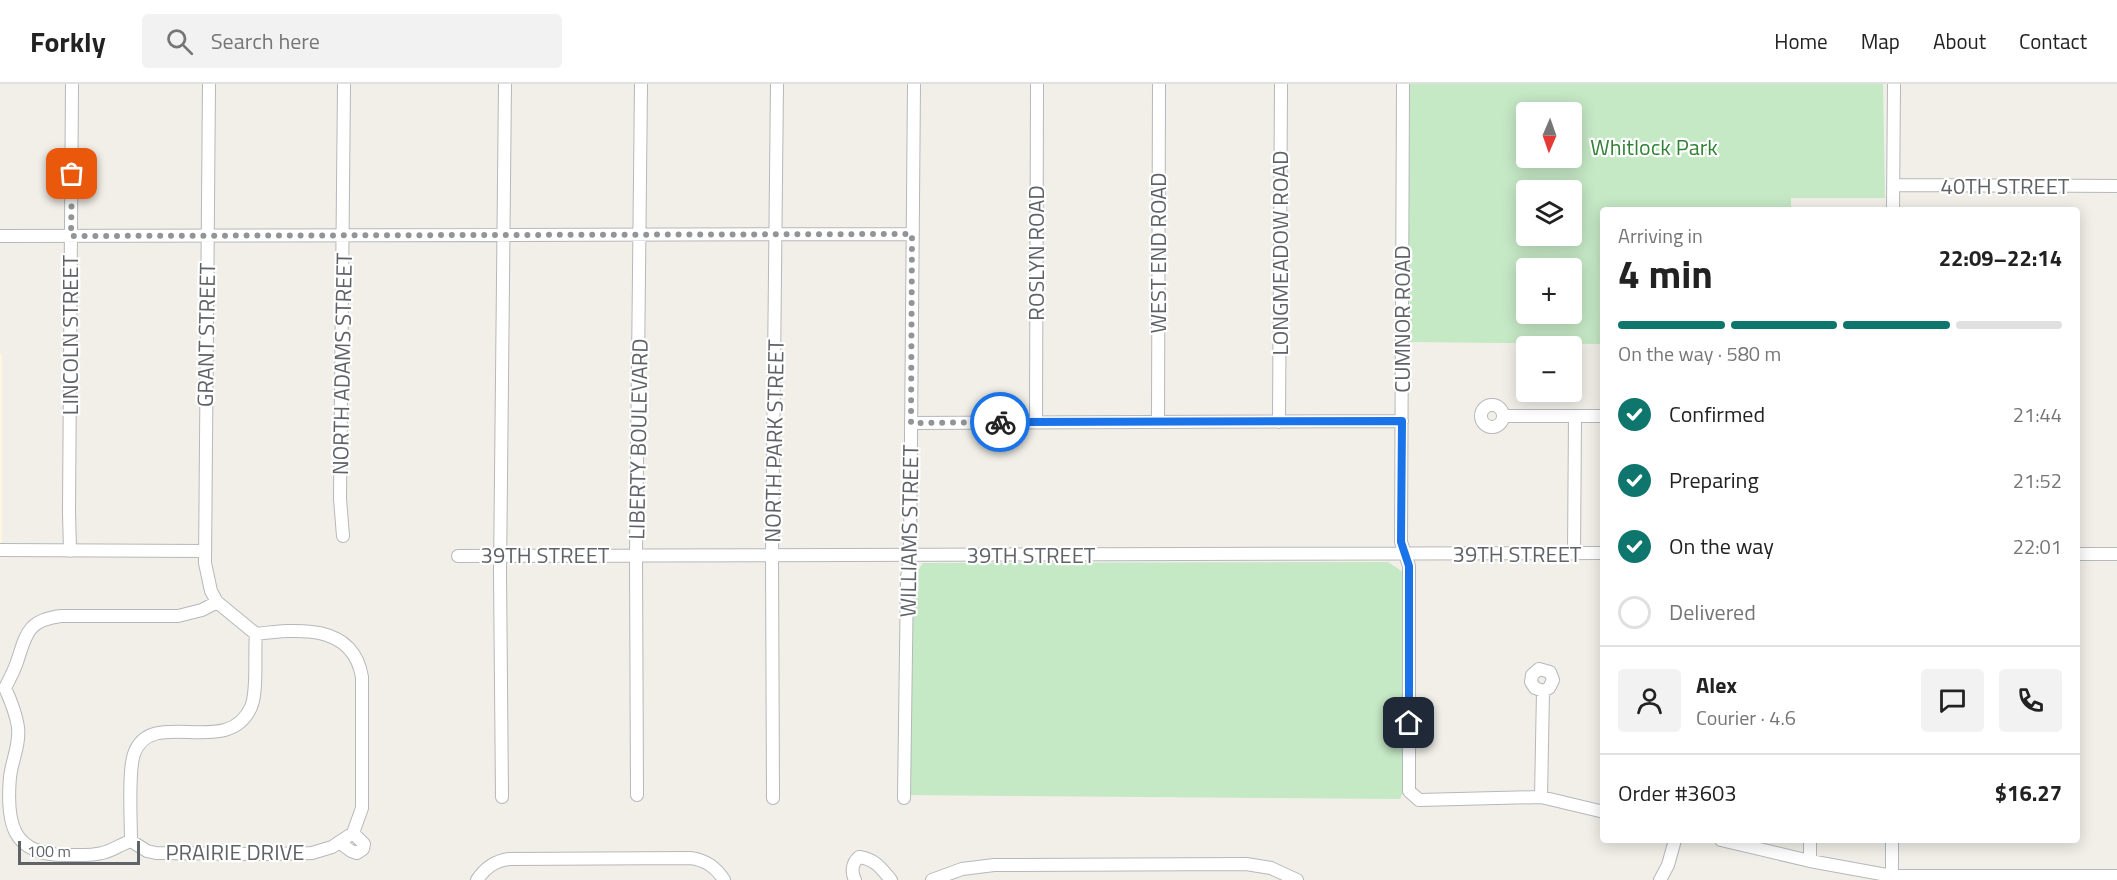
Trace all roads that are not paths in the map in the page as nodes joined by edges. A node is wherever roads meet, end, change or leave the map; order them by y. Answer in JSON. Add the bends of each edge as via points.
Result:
{"nodes":[{"id":1,"x":72,"y":84,"type":"edge"},
{"id":2,"x":209,"y":84,"type":"edge"},
{"id":3,"x":344,"y":84,"type":"edge"},
{"id":4,"x":505,"y":84,"type":"edge"},
{"id":5,"x":641,"y":84,"type":"edge"},
{"id":6,"x":777,"y":84,"type":"edge"},
{"id":7,"x":914,"y":84,"type":"edge"},
{"id":8,"x":1037,"y":84,"type":"edge"},
{"id":9,"x":1159,"y":84,"type":"edge"},
{"id":10,"x":1281,"y":84,"type":"edge"},
{"id":11,"x":1403,"y":84,"type":"edge"},
{"id":12,"x":1894,"y":84,"type":"edge"},
{"id":13,"x":1893,"y":185,"type":"junction"},
{"id":14,"x":2117,"y":186,"type":"edge"},
{"id":15,"x":1893,"y":207,"type":"edge"},
{"id":16,"x":776,"y":233,"type":"junction"},
{"id":17,"x":504,"y":234,"type":"junction"},
{"id":18,"x":640,"y":234,"type":"junction"},
{"id":19,"x":912,"y":234,"type":"junction"},
{"id":20,"x":207,"y":235,"type":"junction"},
{"id":21,"x":343,"y":235,"type":"junction"},
{"id":22,"x":0,"y":236,"type":"edge"},
{"id":23,"x":71,"y":236,"type":"junction"},
{"id":24,"x":1503,"y":416,"type":"dead end"},
{"id":25,"x":1575,"y":416,"type":"junction"},
{"id":26,"x":1600,"y":416,"type":"edge"},
{"id":27,"x":1402,"y":421,"type":"junction"},
{"id":28,"x":1036,"y":422,"type":"junction"},
{"id":29,"x":1158,"y":422,"type":"junction"},
{"id":30,"x":1279,"y":422,"type":"junction"},
{"id":31,"x":911,"y":423,"type":"junction"},
{"id":32,"x":343,"y":536,"type":"dead end"},
{"id":33,"x":0,"y":550,"type":"edge"},
{"id":34,"x":70,"y":551,"type":"junction"},
{"id":35,"x":205,"y":551,"type":"junction"},
{"id":36,"x":1406,"y":554,"type":"junction"},
{"id":37,"x":1574,"y":554,"type":"junction"},
{"id":38,"x":1600,"y":554,"type":"edge"},
{"id":39,"x":2080,"y":554,"type":"edge"},
{"id":40,"x":2117,"y":554,"type":"edge"},
{"id":41,"x":458,"y":555,"type":"dead end"},
{"id":42,"x":501,"y":555,"type":"junction"},
{"id":43,"x":636,"y":555,"type":"junction"},
{"id":44,"x":910,"y":555,"type":"junction"},
{"id":45,"x":772,"y":556,"type":"junction"},
{"id":46,"x":217,"y":602,"type":"junction"},
{"id":47,"x":256,"y":634,"type":"junction"},
{"id":48,"x":3,"y":689,"type":"edge"},
{"id":49,"x":1543,"y":691,"type":"dead end"},
{"id":50,"x":637,"y":795,"type":"dead end"},
{"id":51,"x":502,"y":797,"type":"dead end"},
{"id":52,"x":1541,"y":797,"type":"junction"},
{"id":53,"x":773,"y":798,"type":"dead end"},
{"id":54,"x":904,"y":798,"type":"dead end"},
{"id":55,"x":1600,"y":811,"type":"edge"},
{"id":56,"x":131,"y":841,"type":"junction"},
{"id":57,"x":1674,"y":843,"type":"edge"},
{"id":58,"x":1734,"y":843,"type":"edge"},
{"id":59,"x":1810,"y":843,"type":"edge"},
{"id":60,"x":1892,"y":843,"type":"edge"},
{"id":61,"x":1810,"y":861,"type":"junction"},
{"id":62,"x":2117,"y":876,"type":"edge"},
{"id":63,"x":1892,"y":879,"type":"edge"},
{"id":64,"x":477,"y":880,"type":"edge"},
{"id":65,"x":724,"y":880,"type":"edge"},
{"id":66,"x":855,"y":880,"type":"edge"},
{"id":67,"x":891,"y":880,"type":"edge"},
{"id":68,"x":932,"y":880,"type":"edge"},
{"id":69,"x":1297,"y":880,"type":"edge"},
{"id":70,"x":1660,"y":880,"type":"edge"}],
"edges":[{"from":1,"to":23,"type":"street","name":"LINCOLN STREET"},
{"from":2,"to":20,"type":"street","name":"GRANT STREET"},
{"from":3,"to":21,"type":"street","name":"NORTH ADAMS STREET"},
{"from":4,"to":17,"type":"street"},
{"from":5,"to":18,"type":"street","name":"LIBERTY BOULEVARD"},
{"from":6,"to":16,"type":"street","name":"NORTH PARK STREET"},
{"from":7,"to":19,"type":"street","name":"WILLIAMS STREET"},
{"from":8,"to":28,"type":"street","name":"ROSLYN ROAD"},
{"from":9,"to":29,"type":"street","name":"WEST END ROAD"},
{"from":10,"to":30,"type":"street","name":"LONGMEADOW ROAD"},
{"from":11,"to":27,"type":"street","name":"CUMNOR ROAD"},
{"from":12,"to":13,"type":"street"},
{"from":13,"to":14,"type":"street","name":"40TH STREET"},
{"from":13,"to":15,"type":"street"},
{"from":16,"to":18,"type":"street"},
{"from":16,"to":19,"type":"street"},
{"from":16,"to":45,"type":"street","name":"NORTH PARK STREET"},
{"from":17,"to":18,"type":"street"},
{"from":17,"to":21,"type":"street"},
{"from":17,"to":42,"type":"street"},
{"from":18,"to":43,"type":"street","name":"LIBERTY BOULEVARD"},
{"from":19,"to":31,"type":"street","name":"WILLIAMS STREET"},
{"from":20,"to":21,"type":"street"},
{"from":20,"to":23,"type":"street"},
{"from":20,"to":35,"type":"street","name":"GRANT STREET"},
{"from":21,"to":32,"type":"street","name":"NORTH ADAMS STREET"},
{"from":22,"to":23,"type":"street"},
{"from":23,"to":34,"type":"street","name":"LINCOLN STREET"},
{"from":24,"to":25,"type":"street"},
{"from":25,"to":26,"type":"street"},
{"from":25,"to":37,"type":"street"},
{"from":27,"to":30,"type":"street"},
{"from":27,"to":36,"type":"street","name":"CUMNOR ROAD","via":[[1401,542]]},
{"from":28,"to":29,"type":"street"},
{"from":28,"to":31,"type":"street"},
{"from":29,"to":30,"type":"street"},
{"from":31,"to":44,"type":"street","name":"WILLIAMS STREET"},
{"from":33,"to":34,"type":"street"},
{"from":34,"to":35,"type":"street"},
{"from":35,"to":46,"type":"street","name":"GRANT STREET","via":[[208,579]]},
{"from":36,"to":37,"type":"street","name":"39TH STREET"},
{"from":36,"to":44,"type":"street","name":"39TH STREET"},
{"from":36,"to":52,"type":"street","name":"CUMNOR ROAD","via":[[1409,791],[1419,800]]},
{"from":37,"to":38,"type":"street","name":"39TH STREET"},
{"from":39,"to":40,"type":"street"},
{"from":41,"to":42,"type":"street","name":"39TH STREET"},
{"from":42,"to":43,"type":"street","name":"39TH STREET"},
{"from":42,"to":51,"type":"street"},
{"from":43,"to":45,"type":"street","name":"39TH STREET"},
{"from":43,"to":50,"type":"street","name":"LIBERTY BOULEVARD"},
{"from":44,"to":45,"type":"street","name":"39TH STREET"},
{"from":44,"to":54,"type":"street","name":"WILLIAMS STREET"},
{"from":45,"to":53,"type":"street","name":"NORTH PARK STREET"},
{"from":46,"to":47,"type":"street"},
{"from":46,"to":48,"type":"street","via":[[178,616],[44,619],[24,637]]},
{"from":47,"to":56,"type":"street","via":[[253,700],[240,724],[219,732],[156,733],[143,740],[135,751]]},
{"from":47,"to":56,"type":"street","name":"PRAIRIE DRIVE","via":[[322,632],[350,649],[359,664],[363,797],[360,818],[345,838],[312,853],[156,853]]},
{"from":48,"to":56,"type":"street","via":[[18,729],[11,774],[11,815],[14,830],[24,844],[40,854],[76,855],[104,853]]},
{"from":49,"to":52,"type":"street"},
{"from":52,"to":55,"type":"street"},
{"from":57,"to":70,"type":"street"},
{"from":58,"to":61,"type":"street"},
{"from":59,"to":61,"type":"street"},
{"from":60,"to":63,"type":"street"},
{"from":61,"to":63,"type":"street"},
{"from":62,"to":63,"type":"street"},
{"from":64,"to":65,"type":"street","via":[[484,868],[502,860],[690,858],[717,869]]},
{"from":66,"to":67,"type":"street","via":[[852,869],[859,857],[876,862]]},
{"from":68,"to":69,"type":"street","via":[[962,869],[994,865],[1177,864],[1260,865]]}]}
